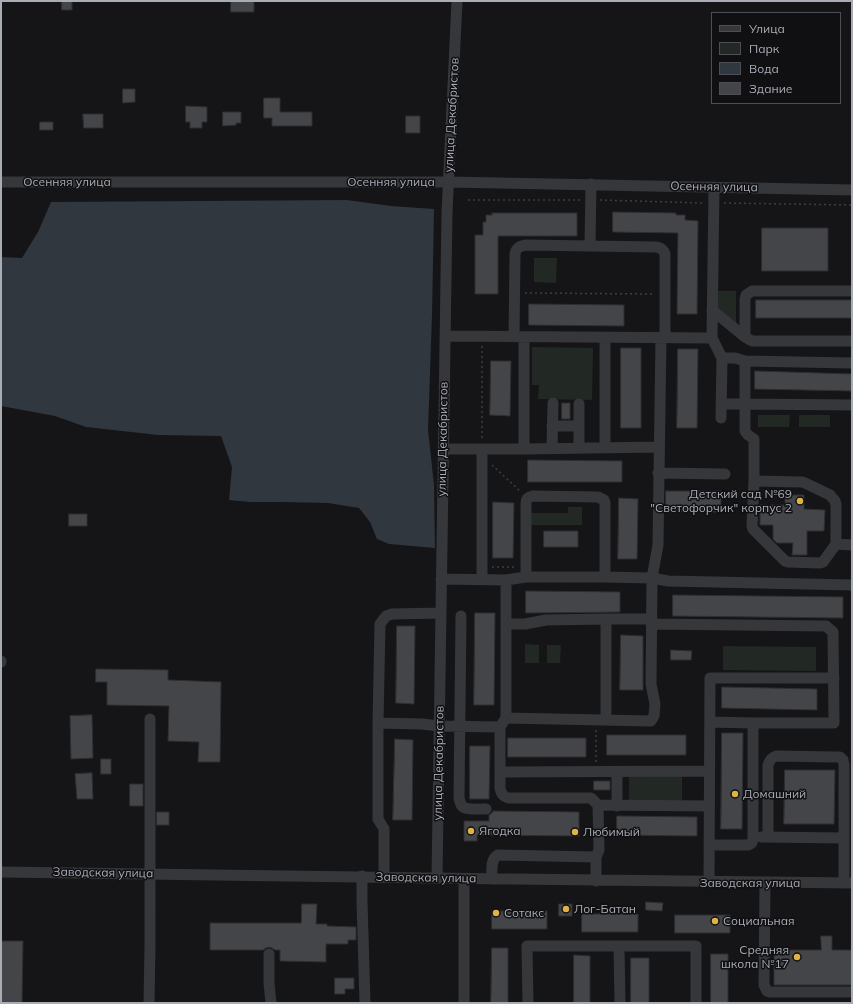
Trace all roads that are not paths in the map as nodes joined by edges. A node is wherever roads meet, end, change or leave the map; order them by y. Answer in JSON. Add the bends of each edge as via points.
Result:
{"nodes":[{"id":1,"x":457,"y":1,"type":"edge"},
{"id":2,"x":1,"y":182,"type":"edge"},
{"id":3,"x":449,"y":182,"type":"junction"},
{"id":4,"x":591,"y":184,"type":"junction"},
{"id":5,"x":714,"y":187,"type":"junction"},
{"id":6,"x":852,"y":190,"type":"edge"},
{"id":7,"x":590,"y":246,"type":"junction"},
{"id":8,"x":852,"y":291,"type":"edge"},
{"id":9,"x":712,"y":310,"type":"junction"},
{"id":10,"x":445,"y":336,"type":"junction"},
{"id":11,"x":519,"y":337,"type":"junction"},
{"id":12,"x":606,"y":337,"type":"junction"},
{"id":13,"x":745,"y":337,"type":"junction"},
{"id":14,"x":663,"y":338,"type":"junction"},
{"id":15,"x":712,"y":338,"type":"junction"},
{"id":16,"x":852,"y":341,"type":"edge"},
{"id":17,"x":722,"y":358,"type":"junction"},
{"id":18,"x":745,"y":361,"type":"junction"},
{"id":19,"x":852,"y":363,"type":"edge"},
{"id":20,"x":553,"y":403,"type":"dead end"},
{"id":21,"x":579,"y":404,"type":"dead end"},
{"id":22,"x":722,"y":404,"type":"junction"},
{"id":23,"x":745,"y":404,"type":"junction"},
{"id":24,"x":852,"y":405,"type":"edge"},
{"id":25,"x":721,"y":418,"type":"dead end"},
{"id":26,"x":552,"y":426,"type":"junction"},
{"id":27,"x":579,"y":426,"type":"junction"},
{"id":28,"x":659,"y":447,"type":"junction"},
{"id":29,"x":552,"y":448,"type":"junction"},
{"id":30,"x":578,"y":448,"type":"junction"},
{"id":31,"x":605,"y":448,"type":"junction"},
{"id":32,"x":443,"y":449,"type":"junction"},
{"id":33,"x":524,"y":449,"type":"junction"},
{"id":34,"x":482,"y":452,"type":"junction"},
{"id":35,"x":658,"y":473,"type":"junction"},
{"id":36,"x":725,"y":474,"type":"dead end"},
{"id":37,"x":754,"y":481,"type":"junction"},
{"id":38,"x":836,"y":544,"type":"junction"},
{"id":39,"x":852,"y":545,"type":"edge"},
{"id":40,"x":523,"y":572,"type":"junction"},
{"id":41,"x":605,"y":577,"type":"junction"},
{"id":42,"x":652,"y":578,"type":"junction"},
{"id":43,"x":441,"y":579,"type":"junction"},
{"id":44,"x":482,"y":579,"type":"junction"},
{"id":45,"x":506,"y":580,"type":"junction"},
{"id":46,"x":852,"y":586,"type":"edge"},
{"id":47,"x":440,"y":614,"type":"junction"},
{"id":48,"x":461,"y":616,"type":"dead end"},
{"id":49,"x":606,"y":619,"type":"junction"},
{"id":50,"x":651,"y":622,"type":"junction"},
{"id":51,"x":507,"y":624,"type":"junction"},
{"id":52,"x":834,"y":678,"type":"junction"},
{"id":53,"x":150,"y":719,"type":"dead end"},
{"id":54,"x":601,"y":720,"type":"junction"},
{"id":55,"x":503,"y":722,"type":"junction"},
{"id":56,"x":710,"y":722,"type":"junction"},
{"id":57,"x":378,"y":723,"type":"junction"},
{"id":58,"x":753,"y":723,"type":"junction"},
{"id":59,"x":439,"y":726,"type":"junction"},
{"id":60,"x":460,"y":727,"type":"junction"},
{"id":61,"x":709,"y":771,"type":"junction"},
{"id":62,"x":500,"y":772,"type":"junction"},
{"id":63,"x":617,"y":772,"type":"junction"},
{"id":64,"x":598,"y":806,"type":"junction"},
{"id":65,"x":617,"y":806,"type":"junction"},
{"id":66,"x":709,"y":806,"type":"junction"},
{"id":67,"x":486,"y":809,"type":"dead end"},
{"id":68,"x":753,"y":837,"type":"junction"},
{"id":69,"x":768,"y":837,"type":"junction"},
{"id":70,"x":844,"y":838,"type":"junction"},
{"id":71,"x":709,"y":845,"type":"junction"},
{"id":72,"x":596,"y":857,"type":"junction"},
{"id":73,"x":1,"y":872,"type":"edge"},
{"id":74,"x":150,"y":873,"type":"junction"},
{"id":75,"x":362,"y":876,"type":"junction"},
{"id":76,"x":384,"y":877,"type":"junction"},
{"id":77,"x":437,"y":878,"type":"junction"},
{"id":78,"x":464,"y":879,"type":"junction"},
{"id":79,"x":492,"y":879,"type":"junction"},
{"id":80,"x":596,"y":881,"type":"junction"},
{"id":81,"x":709,"y":882,"type":"junction"},
{"id":82,"x":765,"y":883,"type":"junction"},
{"id":83,"x":848,"y":883,"type":"edge"},
{"id":84,"x":619,"y":946,"type":"junction"},
{"id":85,"x":269,"y":954,"type":"dead end"},
{"id":86,"x":852,"y":992,"type":"edge"},
{"id":87,"x":149,"y":1003,"type":"edge"},
{"id":88,"x":271,"y":1003,"type":"edge"},
{"id":89,"x":365,"y":1003,"type":"edge"},
{"id":90,"x":464,"y":1003,"type":"edge"},
{"id":91,"x":528,"y":1003,"type":"edge"},
{"id":92,"x":620,"y":1003,"type":"edge"},
{"id":93,"x":696,"y":1003,"type":"edge"}],
"edges":[{"from":1,"to":3,"type":"street","name":"улица Декабристов"},
{"from":2,"to":3,"type":"street","name":"Осенняя улица"},
{"from":3,"to":4,"type":"street","name":"Осенняя улица"},
{"from":3,"to":10,"type":"street","name":"улица Декабристов","via":[[446,220]]},
{"from":4,"to":5,"type":"street","name":"Осенняя улица"},
{"from":4,"to":7,"type":"street"},
{"from":5,"to":6,"type":"street","name":"Осенняя улица"},
{"from":5,"to":9,"type":"street"},
{"from":7,"to":11,"type":"street","via":[[520,246],[516,249],[514,292]]},
{"from":7,"to":14,"type":"street","via":[[656,246],[664,250]]},
{"from":8,"to":13,"type":"street","via":[[752,291],[746,295],[745,300]]},
{"from":9,"to":13,"type":"street"},
{"from":9,"to":15,"type":"street"},
{"from":10,"to":11,"type":"street"},
{"from":10,"to":32,"type":"street","name":"улица Декабристов"},
{"from":11,"to":12,"type":"street"},
{"from":11,"to":33,"type":"street"},
{"from":12,"to":14,"type":"street"},
{"from":12,"to":31,"type":"street"},
{"from":13,"to":16,"type":"street","via":[[752,341]]},
{"from":14,"to":15,"type":"street"},
{"from":14,"to":28,"type":"street"},
{"from":15,"to":17,"type":"street"},
{"from":17,"to":18,"type":"street"},
{"from":17,"to":22,"type":"street"},
{"from":18,"to":19,"type":"street"},
{"from":18,"to":23,"type":"street"},
{"from":20,"to":26,"type":"street"},
{"from":21,"to":27,"type":"street"},
{"from":22,"to":23,"type":"street"},
{"from":22,"to":25,"type":"street"},
{"from":23,"to":24,"type":"street"},
{"from":23,"to":37,"type":"street","via":[[745,431],[754,439]]},
{"from":26,"to":27,"type":"street"},
{"from":26,"to":29,"type":"street"},
{"from":27,"to":30,"type":"street"},
{"from":28,"to":31,"type":"street"},
{"from":28,"to":35,"type":"street"},
{"from":29,"to":30,"type":"street"},
{"from":29,"to":33,"type":"street"},
{"from":30,"to":31,"type":"street"},
{"from":32,"to":34,"type":"street"},
{"from":32,"to":43,"type":"street","name":"улица Декабристов"},
{"from":33,"to":34,"type":"street"},
{"from":34,"to":44,"type":"street"},
{"from":35,"to":36,"type":"street"},
{"from":35,"to":42,"type":"street","via":[[658,545]]},
{"from":37,"to":38,"type":"street","via":[[802,482],[833,497],[836,504]]},
{"from":37,"to":38,"type":"street","via":[[753,529],[785,560],[820,563]]},
{"from":38,"to":39,"type":"street"},
{"from":40,"to":41,"type":"street"},
{"from":40,"to":41,"type":"street","via":[[526,500],[533,496],[598,496],[605,503]]},
{"from":40,"to":45,"type":"street"},
{"from":41,"to":42,"type":"street"},
{"from":42,"to":46,"type":"street","via":[[676,581]]},
{"from":42,"to":50,"type":"street"},
{"from":43,"to":44,"type":"street"},
{"from":43,"to":47,"type":"street","name":"улица Декабристов"},
{"from":44,"to":45,"type":"street"},
{"from":45,"to":51,"type":"street"},
{"from":47,"to":57,"type":"street","via":[[392,614],[382,619]]},
{"from":47,"to":59,"type":"street","name":"улица Декабристов"},
{"from":48,"to":60,"type":"street"},
{"from":49,"to":50,"type":"street"},
{"from":49,"to":51,"type":"street","via":[[546,620]]},
{"from":49,"to":54,"type":"street"},
{"from":50,"to":52,"type":"street","via":[[826,626],[833,632]]},
{"from":50,"to":54,"type":"street","via":[[654,716],[651,721]]},
{"from":51,"to":55,"type":"street"},
{"from":52,"to":56,"type":"street","via":[[710,678]]},
{"from":52,"to":58,"type":"street","via":[[834,723]]},
{"from":53,"to":74,"type":"street"},
{"from":54,"to":55,"type":"street"},
{"from":55,"to":60,"type":"street"},
{"from":55,"to":62,"type":"street"},
{"from":56,"to":58,"type":"street"},
{"from":56,"to":61,"type":"street"},
{"from":57,"to":59,"type":"street"},
{"from":57,"to":76,"type":"street","via":[[378,819],[384,829]]},
{"from":58,"to":68,"type":"street"},
{"from":59,"to":60,"type":"street"},
{"from":59,"to":77,"type":"street","name":"улица Декабристов"},
{"from":60,"to":67,"type":"street","via":[[460,803],[466,808]]},
{"from":61,"to":63,"type":"street"},
{"from":61,"to":66,"type":"street"},
{"from":62,"to":63,"type":"street"},
{"from":62,"to":64,"type":"street","via":[[501,793],[508,798],[591,798]]},
{"from":63,"to":65,"type":"street"},
{"from":64,"to":65,"type":"street"},
{"from":64,"to":72,"type":"street"},
{"from":65,"to":66,"type":"street"},
{"from":66,"to":71,"type":"street"},
{"from":68,"to":69,"type":"street"},
{"from":68,"to":71,"type":"street","via":[[752,843],[748,845]]},
{"from":69,"to":70,"type":"street"},
{"from":69,"to":70,"type":"street","via":[[768,765],[772,757],[776,756],[835,757],[843,760]]},
{"from":70,"to":83,"type":"street"},
{"from":71,"to":81,"type":"street"},
{"from":72,"to":79,"type":"street","via":[[498,855],[493,860]]},
{"from":72,"to":80,"type":"street"},
{"from":73,"to":74,"type":"street","name":"Заводская улица"},
{"from":74,"to":75,"type":"street","name":"Заводская улица"},
{"from":74,"to":87,"type":"street"},
{"from":75,"to":76,"type":"street","name":"Заводская улица"},
{"from":75,"to":89,"type":"street"},
{"from":76,"to":77,"type":"street","name":"Заводская улица"},
{"from":77,"to":78,"type":"street","name":"Заводская улица"},
{"from":78,"to":79,"type":"street","name":"Заводская улица"},
{"from":78,"to":90,"type":"street"},
{"from":79,"to":80,"type":"street","name":"Заводская улица"},
{"from":80,"to":81,"type":"street","name":"Заводская улица"},
{"from":81,"to":82,"type":"street","name":"Заводская улица"},
{"from":82,"to":83,"type":"street","name":"Заводская улица"},
{"from":82,"to":86,"type":"street","via":[[765,988],[770,992]]},
{"from":84,"to":91,"type":"street","via":[[527,946]]},
{"from":84,"to":92,"type":"street"},
{"from":84,"to":93,"type":"street","via":[[696,946]]},
{"from":85,"to":88,"type":"street"}]}
